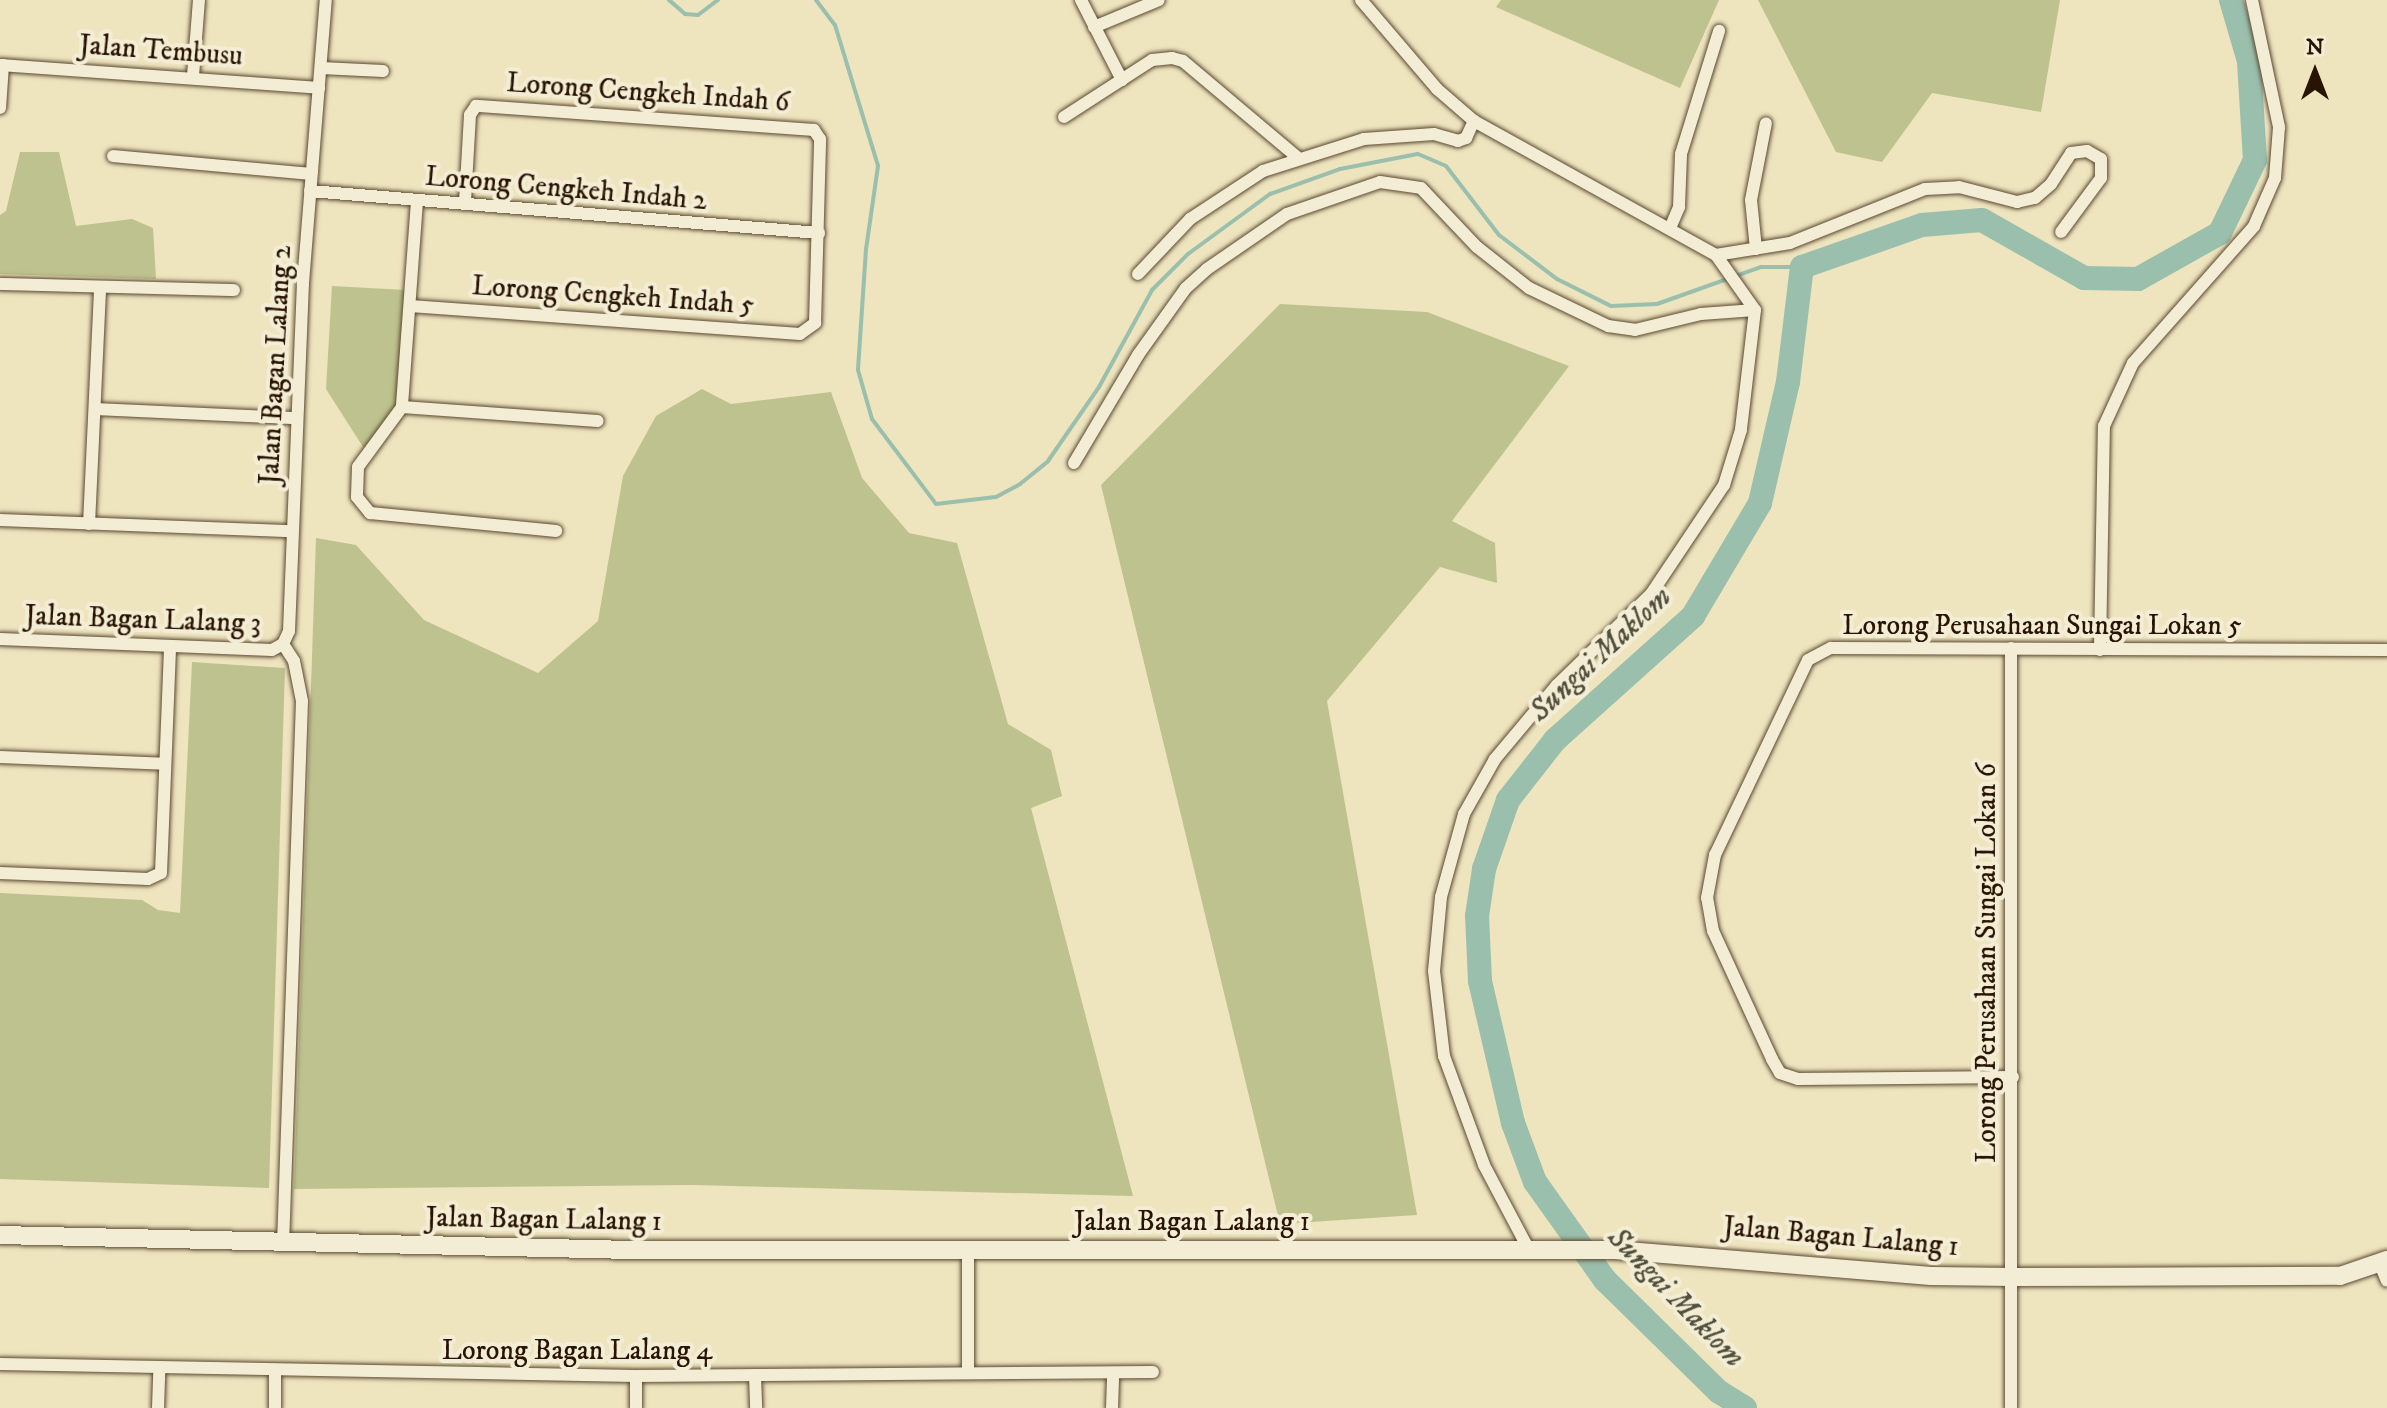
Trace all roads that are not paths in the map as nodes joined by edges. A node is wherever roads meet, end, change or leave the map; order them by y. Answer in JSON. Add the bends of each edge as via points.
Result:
{"nodes":[{"id":1,"x":199,"y":0,"type":"edge"},
{"id":2,"x":326,"y":0,"type":"edge"},
{"id":3,"x":1081,"y":0,"type":"edge"},
{"id":4,"x":1159,"y":0,"type":"edge"},
{"id":5,"x":1361,"y":0,"type":"edge"},
{"id":6,"x":2252,"y":0,"type":"edge"},
{"id":7,"x":1094,"y":27,"type":"junction"},
{"id":8,"x":1719,"y":31,"type":"dead end"},
{"id":9,"x":1,"y":65,"type":"edge"},
{"id":10,"x":321,"y":68,"type":"junction"},
{"id":11,"x":383,"y":71,"type":"dead end"},
{"id":12,"x":193,"y":76,"type":"junction"},
{"id":13,"x":1122,"y":80,"type":"junction"},
{"id":14,"x":319,"y":88,"type":"junction"},
{"id":15,"x":0,"y":108,"type":"edge"},
{"id":16,"x":1064,"y":117,"type":"dead end"},
{"id":17,"x":1474,"y":121,"type":"junction"},
{"id":18,"x":1766,"y":123,"type":"dead end"},
{"id":19,"x":113,"y":156,"type":"dead end"},
{"id":20,"x":1297,"y":157,"type":"junction"},
{"id":21,"x":311,"y":174,"type":"junction"},
{"id":22,"x":310,"y":191,"type":"junction"},
{"id":23,"x":417,"y":201,"type":"junction"},
{"id":24,"x":465,"y":203,"type":"junction"},
{"id":25,"x":1671,"y":226,"type":"junction"},
{"id":26,"x":2061,"y":232,"type":"dead end"},
{"id":27,"x":819,"y":233,"type":"junction"},
{"id":28,"x":1756,"y":249,"type":"junction"},
{"id":29,"x":1718,"y":258,"type":"junction"},
{"id":30,"x":1138,"y":274,"type":"dead end"},
{"id":31,"x":0,"y":284,"type":"edge"},
{"id":32,"x":100,"y":287,"type":"junction"},
{"id":33,"x":234,"y":290,"type":"dead end"},
{"id":34,"x":410,"y":306,"type":"junction"},
{"id":35,"x":1755,"y":310,"type":"junction"},
{"id":36,"x":402,"y":407,"type":"junction"},
{"id":37,"x":95,"y":409,"type":"junction"},
{"id":38,"x":297,"y":418,"type":"junction"},
{"id":39,"x":598,"y":421,"type":"dead end"},
{"id":40,"x":1074,"y":463,"type":"dead end"},
{"id":41,"x":0,"y":520,"type":"edge"},
{"id":42,"x":89,"y":524,"type":"junction"},
{"id":43,"x":292,"y":531,"type":"junction"},
{"id":44,"x":556,"y":531,"type":"dead end"},
{"id":45,"x":0,"y":639,"type":"edge"},
{"id":46,"x":283,"y":644,"type":"junction"},
{"id":47,"x":170,"y":647,"type":"junction"},
{"id":48,"x":2011,"y":648,"type":"junction"},
{"id":49,"x":2100,"y":650,"type":"junction"},
{"id":50,"x":2387,"y":650,"type":"edge"},
{"id":51,"x":0,"y":757,"type":"edge"},
{"id":52,"x":164,"y":764,"type":"junction"},
{"id":53,"x":0,"y":873,"type":"edge"},
{"id":54,"x":2013,"y":1077,"type":"junction"},
{"id":55,"x":0,"y":1235,"type":"edge"},
{"id":56,"x":283,"y":1244,"type":"junction"},
{"id":57,"x":1532,"y":1248,"type":"junction"},
{"id":58,"x":968,"y":1250,"type":"junction"},
{"id":59,"x":2385,"y":1268,"type":"edge"},
{"id":60,"x":2013,"y":1277,"type":"junction"},
{"id":61,"x":0,"y":1364,"type":"edge"},
{"id":62,"x":159,"y":1370,"type":"junction"},
{"id":63,"x":1153,"y":1372,"type":"dead end"},
{"id":64,"x":275,"y":1373,"type":"junction"},
{"id":65,"x":968,"y":1373,"type":"junction"},
{"id":66,"x":1113,"y":1374,"type":"junction"},
{"id":67,"x":755,"y":1375,"type":"junction"},
{"id":68,"x":636,"y":1376,"type":"junction"},
{"id":69,"x":158,"y":1408,"type":"edge"},
{"id":70,"x":275,"y":1408,"type":"edge"},
{"id":71,"x":636,"y":1408,"type":"edge"},
{"id":72,"x":756,"y":1408,"type":"edge"},
{"id":73,"x":1112,"y":1408,"type":"edge"},
{"id":74,"x":2011,"y":1408,"type":"edge"}],
"edges":[{"from":1,"to":12,"type":"street"},
{"from":2,"to":10,"type":"street","name":"Jalan Bagan Lalang 2"},
{"from":3,"to":7,"type":"street"},
{"from":4,"to":7,"type":"street"},
{"from":5,"to":17,"type":"street","via":[[1437,89]]},
{"from":6,"to":49,"type":"street","via":[[2279,127],[2275,178],[2254,226],[2133,363],[2104,426]]},
{"from":7,"to":13,"type":"street"},
{"from":8,"to":25,"type":"street","via":[[1681,154],[1679,207]]},
{"from":9,"to":12,"type":"street","name":"Jalan Tembusu"},
{"from":9,"to":15,"type":"street"},
{"from":10,"to":11,"type":"street"},
{"from":10,"to":14,"type":"street","name":"Jalan Bagan Lalang 2"},
{"from":12,"to":14,"type":"street","name":"Jalan Tembusu"},
{"from":13,"to":16,"type":"street"},
{"from":13,"to":20,"type":"street","via":[[1152,60],[1183,61]]},
{"from":14,"to":21,"type":"street","name":"Jalan Bagan Lalang 2"},
{"from":17,"to":20,"type":"street","via":[[1466,138],[1458,141],[1401,134]]},
{"from":17,"to":25,"type":"street"},
{"from":18,"to":28,"type":"street","via":[[1751,200]]},
{"from":19,"to":21,"type":"street"},
{"from":20,"to":30,"type":"street","via":[[1263,171],[1190,219]]},
{"from":21,"to":22,"type":"street","name":"Jalan Bagan Lalang 2"},
{"from":22,"to":23,"type":"street","name":"Lorong Cengkeh Indah 2"},
{"from":22,"to":38,"type":"street","name":"Jalan Bagan Lalang 2"},
{"from":23,"to":24,"type":"street","name":"Lorong Cengkeh Indah 2"},
{"from":23,"to":34,"type":"street"},
{"from":24,"to":27,"type":"street","name":"Lorong Cengkeh Indah 2"},
{"from":24,"to":27,"type":"street","name":"Lorong Cengkeh Indah 6","via":[[470,115],[476,106],[802,127],[819,134]]},
{"from":25,"to":29,"type":"street"},
{"from":26,"to":28,"type":"street","via":[[2101,178],[2101,159],[2087,151],[2071,153],[2035,198],[2017,202],[1959,187],[1925,189],[1894,197],[1820,233]]},
{"from":27,"to":34,"type":"street","name":"Lorong Cengkeh Indah 5","via":[[812,328],[800,334]]},
{"from":28,"to":29,"type":"street"},
{"from":29,"to":35,"type":"street"},
{"from":31,"to":32,"type":"street"},
{"from":32,"to":33,"type":"street"},
{"from":32,"to":37,"type":"street"},
{"from":34,"to":36,"type":"street"},
{"from":35,"to":40,"type":"street","via":[[1701,314],[1635,330],[1608,326],[1529,288],[1477,247],[1421,188],[1380,182],[1287,214],[1196,278],[1138,355]]},
{"from":35,"to":57,"type":"street","via":[[1741,430],[1724,485],[1651,594],[1557,685],[1495,759],[1464,814],[1441,897],[1434,971],[1444,1056],[1484,1165]]},
{"from":36,"to":39,"type":"street"},
{"from":36,"to":44,"type":"street","via":[[358,467],[357,497],[370,513]]},
{"from":37,"to":38,"type":"street"},
{"from":37,"to":42,"type":"street"},
{"from":38,"to":43,"type":"street","name":"Jalan Bagan Lalang 2"},
{"from":41,"to":42,"type":"street"},
{"from":42,"to":43,"type":"street"},
{"from":43,"to":46,"type":"street","name":"Jalan Bagan Lalang 2","via":[[289,631]]},
{"from":45,"to":47,"type":"street","name":"Jalan Bagan Lalang 3"},
{"from":46,"to":47,"type":"street","name":"Jalan Bagan Lalang 3","via":[[272,650]]},
{"from":46,"to":56,"type":"street","via":[[294,661],[302,701]]},
{"from":47,"to":52,"type":"street"},
{"from":48,"to":49,"type":"street","name":"Lorong Perusahaan Sungai Lokan 5"},
{"from":48,"to":54,"type":"street","name":"Lorong Perusahaan Sungai Lokan 6"},
{"from":48,"to":54,"type":"street","name":"Lorong Perusahaan Sungai Lokan 5","via":[[1831,648],[1808,660],[1715,855],[1707,898],[1713,931],[1780,1073],[1798,1079]]},
{"from":49,"to":50,"type":"street","name":"Lorong Perusahaan Sungai Lokan 5"},
{"from":51,"to":52,"type":"street"},
{"from":52,"to":53,"type":"street","via":[[161,873],[148,879]]},
{"from":54,"to":60,"type":"street","name":"Lorong Perusahaan Sungai Lokan 6"},
{"from":55,"to":56,"type":"main road","name":"Jalan Bagan Lalang 1"},
{"from":56,"to":58,"type":"main road","name":"Jalan Bagan Lalang 1"},
{"from":57,"to":58,"type":"main road","name":"Jalan Bagan Lalang 1"},
{"from":57,"to":60,"type":"main road","name":"Jalan Bagan Lalang 1","via":[[1724,1255],[1931,1276]]},
{"from":58,"to":65,"type":"street"},
{"from":59,"to":60,"type":"main road","name":"Jalan Bagan Lalang 1","via":[[2340,1276]]},
{"from":60,"to":74,"type":"street","name":"Lorong Perusahaan Sungai Lokan 6"},
{"from":61,"to":62,"type":"street","name":"Lorong Bagan Lalang 4"},
{"from":62,"to":64,"type":"street","name":"Lorong Bagan Lalang 4"},
{"from":62,"to":69,"type":"street"},
{"from":63,"to":66,"type":"street","name":"Lorong Bagan Lalang 4"},
{"from":64,"to":68,"type":"street","name":"Lorong Bagan Lalang 4"},
{"from":64,"to":70,"type":"street"},
{"from":65,"to":66,"type":"street","name":"Lorong Bagan Lalang 4"},
{"from":65,"to":67,"type":"street","name":"Lorong Bagan Lalang 4"},
{"from":66,"to":73,"type":"street"},
{"from":67,"to":68,"type":"street","name":"Lorong Bagan Lalang 4"},
{"from":67,"to":72,"type":"street"},
{"from":68,"to":71,"type":"street"}]}
